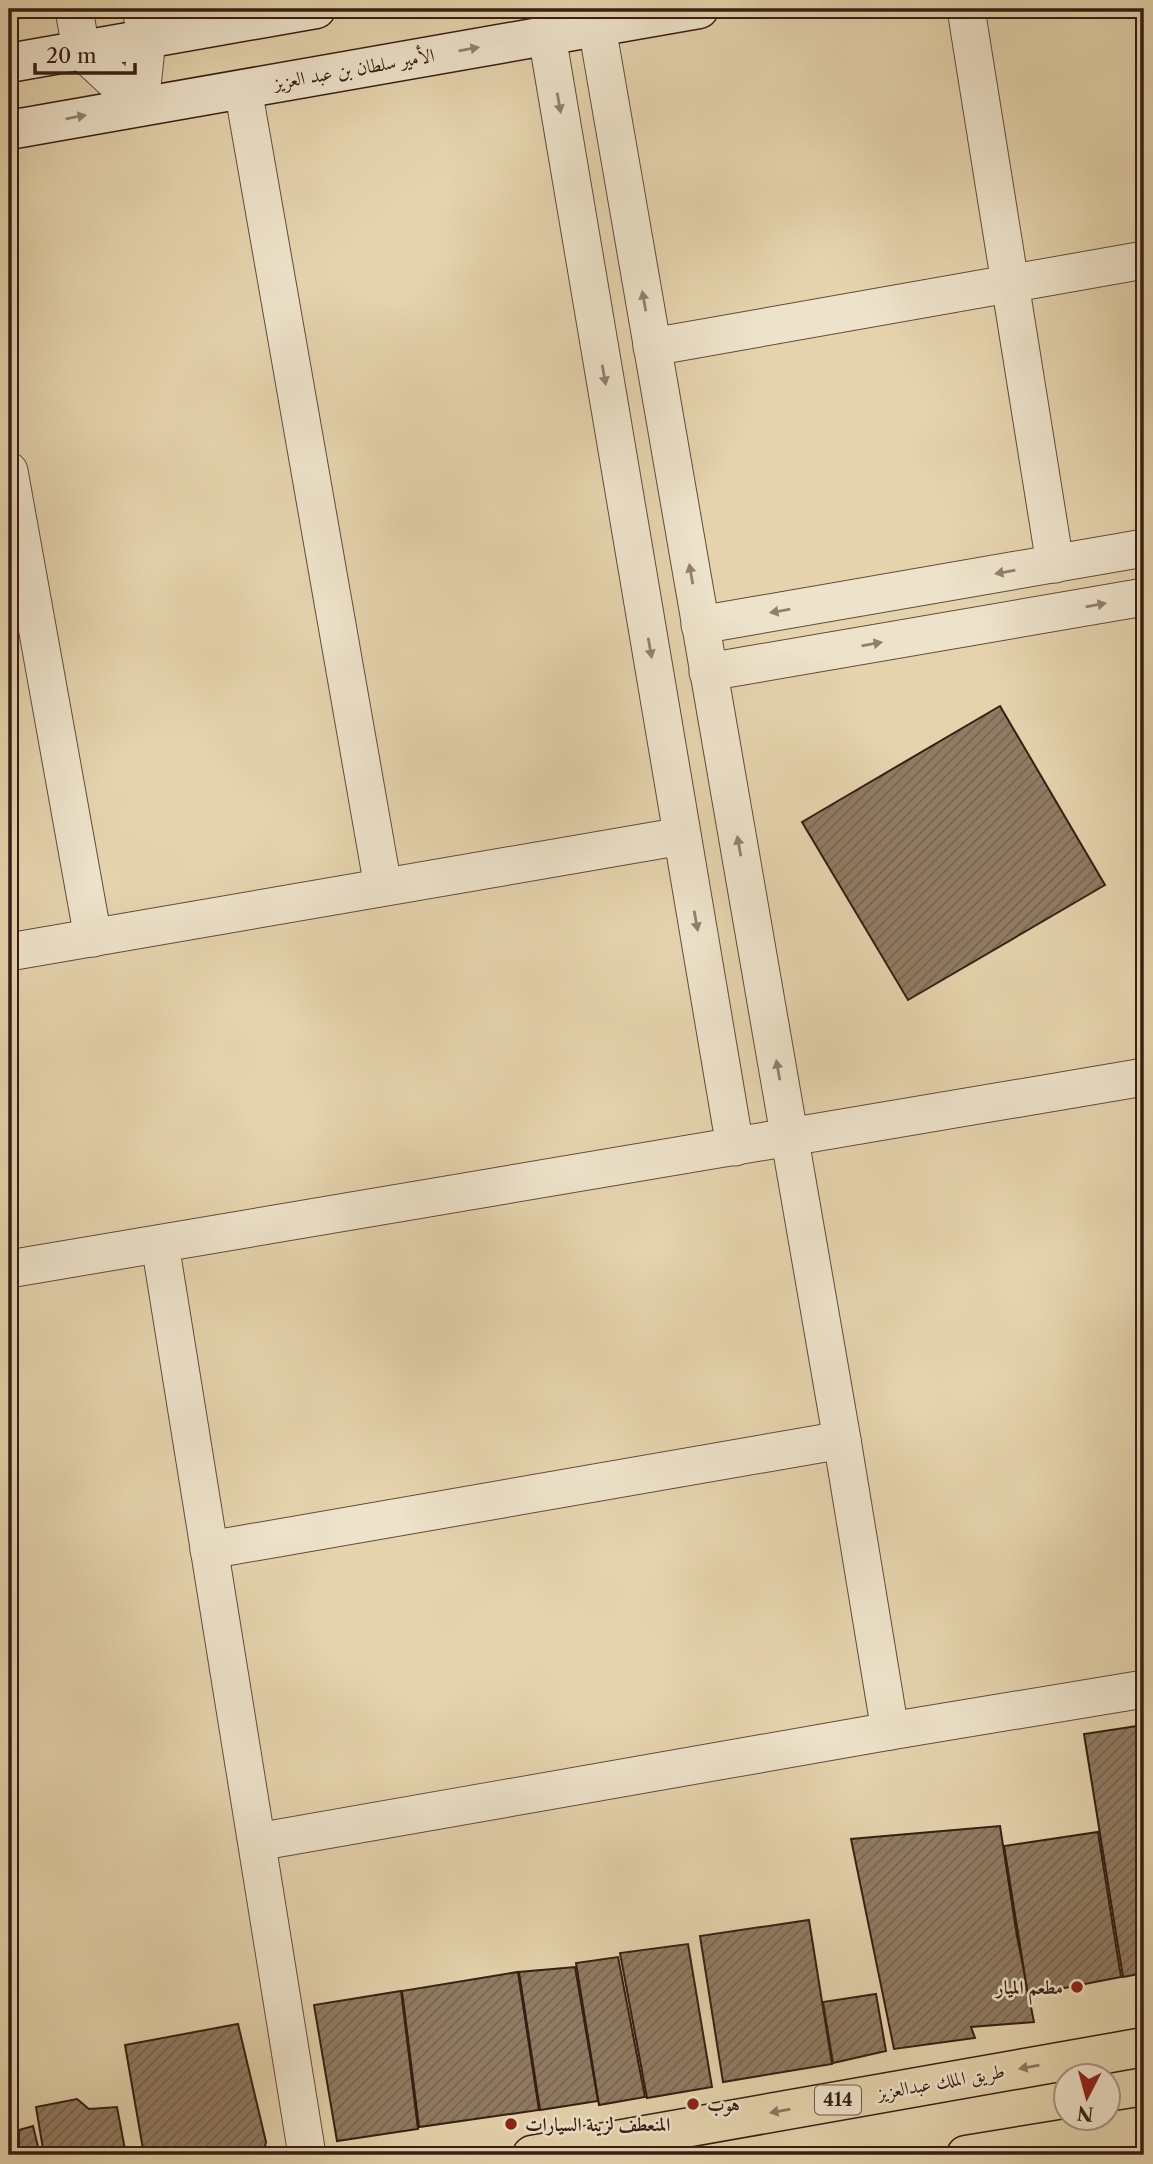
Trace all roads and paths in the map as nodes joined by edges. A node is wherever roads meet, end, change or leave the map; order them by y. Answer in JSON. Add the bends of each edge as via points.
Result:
{"nodes":[{"id":1,"x":74,"y":9,"type":"edge"},
{"id":2,"x":316,"y":9,"type":"edge"},
{"id":3,"x":699,"y":9,"type":"edge"},
{"id":4,"x":966,"y":9,"type":"edge"},
{"id":5,"x":144,"y":24,"type":"edge"},
{"id":6,"x":597,"y":27,"type":"junction"},
{"id":7,"x":547,"y":36,"type":"junction"},
{"id":8,"x":81,"y":50,"type":"junction"},
{"id":9,"x":9,"y":62,"type":"edge"},
{"id":10,"x":243,"y":89,"type":"junction"},
{"id":11,"x":140,"y":105,"type":"junction"},
{"id":12,"x":9,"y":130,"type":"edge"},
{"id":13,"x":1144,"y":260,"type":"edge"},
{"id":14,"x":1010,"y":283,"type":"junction"},
{"id":15,"x":652,"y":347,"type":"junction"},
{"id":16,"x":9,"y":471,"type":"edge"},
{"id":17,"x":1144,"y":548,"type":"edge"},
{"id":18,"x":1055,"y":564,"type":"junction"},
{"id":19,"x":1144,"y":597,"type":"edge"},
{"id":20,"x":700,"y":625,"type":"junction"},
{"id":21,"x":708,"y":672,"type":"junction"},
{"id":22,"x":682,"y":836,"type":"junction"},
{"id":23,"x":383,"y":887,"type":"junction"},
{"id":24,"x":93,"y":938,"type":"junction"},
{"id":25,"x":9,"y":953,"type":"edge"},
{"id":26,"x":1144,"y":1077,"type":"edge"},
{"id":27,"x":790,"y":1138,"type":"junction"},
{"id":28,"x":735,"y":1147,"type":"junction"},
{"id":29,"x":160,"y":1244,"type":"junction"},
{"id":30,"x":9,"y":1269,"type":"edge"},
{"id":31,"x":842,"y":1440,"type":"junction"},
{"id":32,"x":209,"y":1550,"type":"junction"},
{"id":33,"x":1144,"y":1689,"type":"edge"},
{"id":34,"x":890,"y":1731,"type":"junction"},
{"id":35,"x":257,"y":1842,"type":"junction"},
{"id":36,"x":1144,"y":2048,"type":"edge"},
{"id":37,"x":1144,"y":2126,"type":"edge"},
{"id":38,"x":307,"y":2155,"type":"edge"},
{"id":39,"x":532,"y":2155,"type":"edge"},
{"id":40,"x":966,"y":2155,"type":"edge"}],
"edges":[{"from":1,"to":8,"type":"street"},
{"from":2,"to":5,"type":"street"},
{"from":3,"to":6,"type":"street","name":"الأمير سلطان بن عبد العزيز"},
{"from":4,"to":14,"type":"street"},
{"from":5,"to":8,"type":"street"},
{"from":5,"to":11,"type":"street"},
{"from":6,"to":7,"type":"street","name":"الأمير سلطان بن عبد العزيز"},
{"from":15,"to":6,"type":"street","one_way":true},
{"from":10,"to":7,"type":"street","name":"الأمير سلطان بن عبد العزيز","one_way":true},
{"from":7,"to":22,"type":"street","one_way":true},
{"from":8,"to":9,"type":"street"},
{"from":8,"to":11,"type":"street"},
{"from":10,"to":11,"type":"street","name":"الأمير سلطان بن عبد العزيز"},
{"from":10,"to":23,"type":"street"},
{"from":12,"to":11,"type":"street","name":"الأمير سلطان بن عبد العزيز","one_way":true},
{"from":13,"to":14,"type":"street"},
{"from":14,"to":15,"type":"street"},
{"from":14,"to":18,"type":"street"},
{"from":20,"to":15,"type":"street","one_way":true},
{"from":16,"to":24,"type":"street"},
{"from":17,"to":18,"type":"street"},
{"from":18,"to":20,"type":"street","one_way":true},
{"from":21,"to":19,"type":"street","one_way":true},
{"from":20,"to":21,"type":"street"},
{"from":27,"to":21,"type":"street","one_way":true},
{"from":22,"to":23,"type":"street"},
{"from":22,"to":28,"type":"street","one_way":true},
{"from":23,"to":24,"type":"street"},
{"from":24,"to":25,"type":"street"},
{"from":26,"to":27,"type":"street"},
{"from":27,"to":28,"type":"street"},
{"from":27,"to":31,"type":"street"},
{"from":28,"to":29,"type":"street"},
{"from":29,"to":30,"type":"street"},
{"from":29,"to":32,"type":"street"},
{"from":31,"to":32,"type":"street"},
{"from":31,"to":34,"type":"street"},
{"from":32,"to":35,"type":"street"},
{"from":33,"to":34,"type":"street"},
{"from":34,"to":35,"type":"street"},
{"from":35,"to":38,"type":"street"},
{"from":36,"to":39,"type":"highway","name":"طريق الملك عبدالعزيز","number":"414","one_way":true},
{"from":37,"to":40,"type":"highway"}]}
